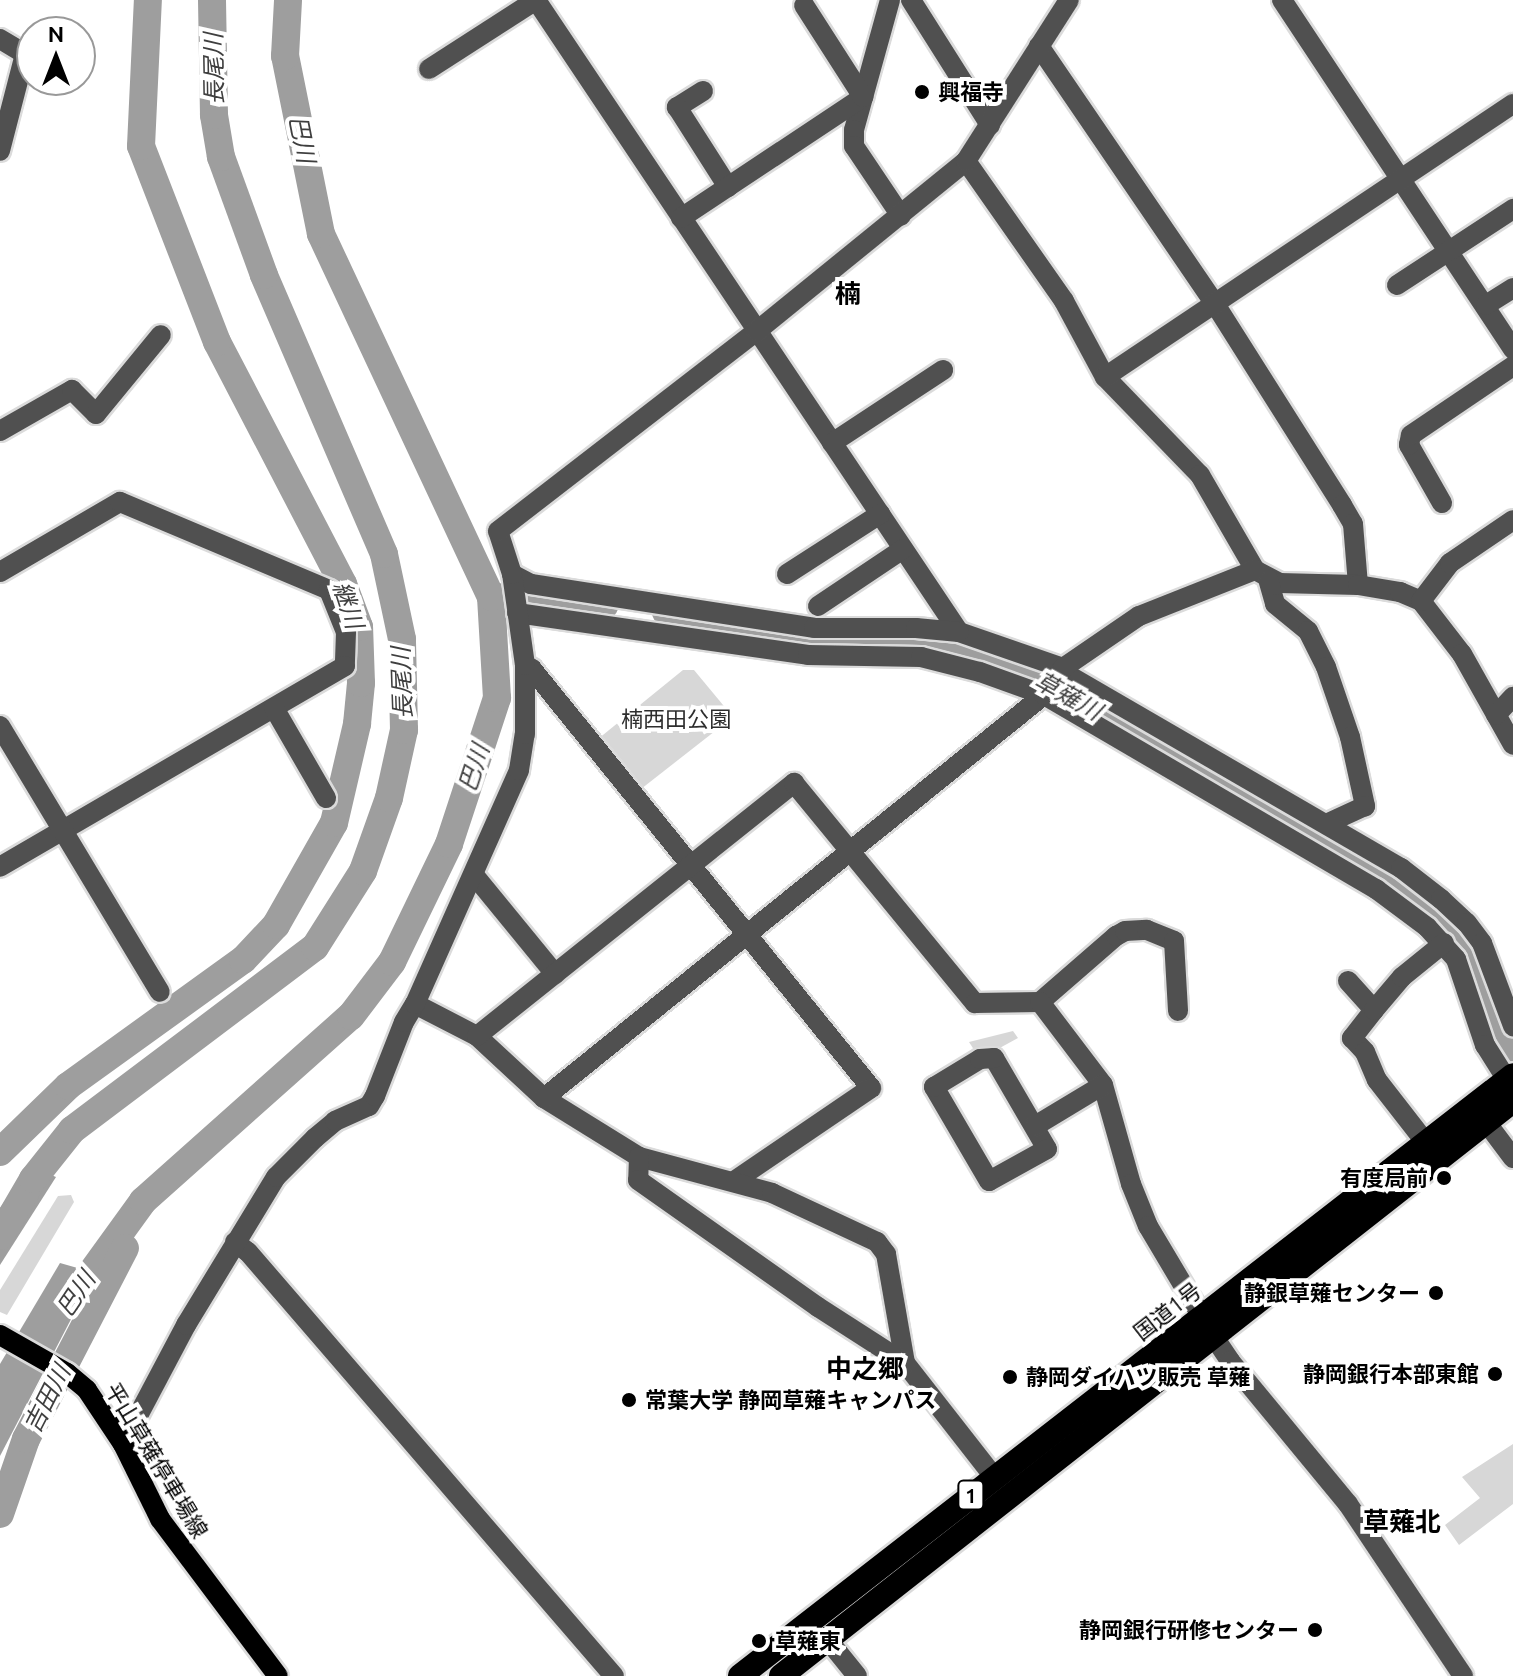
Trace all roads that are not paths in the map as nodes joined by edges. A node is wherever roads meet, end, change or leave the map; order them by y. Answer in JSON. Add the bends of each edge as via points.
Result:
{"nodes":[{"id":1,"x":536,"y":0,"type":"edge"},
{"id":2,"x":890,"y":0,"type":"edge"},
{"id":3,"x":911,"y":0,"type":"edge"},
{"id":4,"x":1069,"y":0,"type":"edge"},
{"id":5,"x":1282,"y":0,"type":"edge"},
{"id":6,"x":804,"y":5,"type":"dead end"},
{"id":7,"x":0,"y":39,"type":"edge"},
{"id":8,"x":1039,"y":46,"type":"junction"},
{"id":9,"x":429,"y":69,"type":"dead end"},
{"id":10,"x":703,"y":91,"type":"dead end"},
{"id":11,"x":863,"y":97,"type":"junction"},
{"id":12,"x":1513,"y":104,"type":"edge"},
{"id":13,"x":990,"y":125,"type":"junction"},
{"id":14,"x":0,"y":151,"type":"edge"},
{"id":15,"x":966,"y":161,"type":"junction"},
{"id":16,"x":1402,"y":179,"type":"junction"},
{"id":17,"x":728,"y":187,"type":"junction"},
{"id":18,"x":1513,"y":209,"type":"edge"},
{"id":19,"x":901,"y":216,"type":"junction"},
{"id":20,"x":681,"y":218,"type":"junction"},
{"id":21,"x":1449,"y":250,"type":"junction"},
{"id":22,"x":1397,"y":285,"type":"dead end"},
{"id":23,"x":1513,"y":288,"type":"edge"},
{"id":24,"x":1215,"y":304,"type":"junction"},
{"id":25,"x":1486,"y":305,"type":"junction"},
{"id":26,"x":757,"y":331,"type":"junction"},
{"id":27,"x":161,"y":335,"type":"dead end"},
{"id":28,"x":1513,"y":349,"type":"edge"},
{"id":29,"x":1513,"y":366,"type":"edge"},
{"id":30,"x":943,"y":370,"type":"dead end"},
{"id":31,"x":1105,"y":377,"type":"junction"},
{"id":32,"x":0,"y":431,"type":"edge"},
{"id":33,"x":832,"y":443,"type":"junction"},
{"id":34,"x":1442,"y":503,"type":"dead end"},
{"id":35,"x":880,"y":514,"type":"junction"},
{"id":36,"x":1513,"y":520,"type":"edge"},
{"id":37,"x":903,"y":549,"type":"junction"},
{"id":38,"x":0,"y":572,"type":"edge"},
{"id":39,"x":512,"y":574,"type":"junction"},
{"id":40,"x":787,"y":574,"type":"dead end"},
{"id":41,"x":1262,"y":575,"type":"junction"},
{"id":42,"x":1358,"y":585,"type":"junction"},
{"id":43,"x":1421,"y":601,"type":"junction"},
{"id":44,"x":818,"y":606,"type":"dead end"},
{"id":45,"x":517,"y":613,"type":"junction"},
{"id":46,"x":959,"y":632,"type":"junction"},
{"id":47,"x":525,"y":665,"type":"junction"},
{"id":48,"x":1062,"y":670,"type":"junction"},
{"id":49,"x":1044,"y":695,"type":"junction"},
{"id":50,"x":1513,"y":697,"type":"edge"},
{"id":51,"x":274,"y":708,"type":"junction"},
{"id":52,"x":1496,"y":715,"type":"junction"},
{"id":53,"x":0,"y":726,"type":"edge"},
{"id":54,"x":1513,"y":745,"type":"edge"},
{"id":55,"x":1266,"y":789,"type":"junction"},
{"id":56,"x":326,"y":798,"type":"dead end"},
{"id":57,"x":1252,"y":814,"type":"junction"},
{"id":58,"x":1326,"y":824,"type":"junction"},
{"id":59,"x":62,"y":830,"type":"junction"},
{"id":60,"x":851,"y":853,"type":"junction"},
{"id":61,"x":692,"y":865,"type":"junction"},
{"id":62,"x":0,"y":867,"type":"edge"},
{"id":63,"x":474,"y":875,"type":"junction"},
{"id":64,"x":749,"y":935,"type":"junction"},
{"id":65,"x":1444,"y":943,"type":"junction"},
{"id":66,"x":555,"y":974,"type":"junction"},
{"id":67,"x":1348,"y":981,"type":"dead end"},
{"id":68,"x":160,"y":992,"type":"dead end"},
{"id":69,"x":1040,"y":1002,"type":"junction"},
{"id":70,"x":415,"y":1004,"type":"junction"},
{"id":71,"x":1374,"y":1010,"type":"junction"},
{"id":72,"x":1178,"y":1011,"type":"dead end"},
{"id":73,"x":1513,"y":1026,"type":"edge"},
{"id":74,"x":477,"y":1036,"type":"junction"},
{"id":75,"x":1103,"y":1085,"type":"junction"},
{"id":76,"x":1511,"y":1086,"type":"edge"},
{"id":77,"x":544,"y":1098,"type":"junction"},
{"id":78,"x":1486,"y":1122,"type":"junction"},
{"id":79,"x":1035,"y":1126,"type":"junction"},
{"id":80,"x":1426,"y":1143,"type":"junction"},
{"id":81,"x":639,"y":1157,"type":"junction"},
{"id":82,"x":1513,"y":1158,"type":"edge"},
{"id":83,"x":734,"y":1181,"type":"junction"},
{"id":84,"x":235,"y":1242,"type":"junction"},
{"id":85,"x":1209,"y":1326,"type":"junction"},
{"id":86,"x":4,"y":1338,"type":"edge"},
{"id":87,"x":905,"y":1363,"type":"junction"},
{"id":88,"x":123,"y":1444,"type":"junction"},
{"id":89,"x":994,"y":1477,"type":"junction"},
{"id":90,"x":828,"y":1640,"type":"junction"},
{"id":91,"x":278,"y":1676,"type":"edge"},
{"id":92,"x":614,"y":1676,"type":"edge"},
{"id":93,"x":740,"y":1676,"type":"edge"},
{"id":94,"x":781,"y":1676,"type":"edge"},
{"id":95,"x":857,"y":1676,"type":"edge"},
{"id":96,"x":1463,"y":1676,"type":"edge"}],
"edges":[{"from":1,"to":9,"type":"street"},
{"from":1,"to":20,"type":"street"},
{"from":2,"to":11,"type":"street"},
{"from":3,"to":13,"type":"street"},
{"from":4,"to":8,"type":"street"},
{"from":5,"to":16,"type":"street"},
{"from":6,"to":11,"type":"street"},
{"from":7,"to":14,"type":"street","via":[[25,54]]},
{"from":8,"to":13,"type":"street"},
{"from":8,"to":24,"type":"street"},
{"from":10,"to":17,"type":"street","via":[[677,107]]},
{"from":11,"to":17,"type":"street"},
{"from":11,"to":19,"type":"street","via":[[854,146]]},
{"from":12,"to":16,"type":"street"},
{"from":13,"to":15,"type":"street"},
{"from":15,"to":19,"type":"street"},
{"from":15,"to":31,"type":"street","via":[[1078,323]]},
{"from":16,"to":21,"type":"street"},
{"from":16,"to":24,"type":"street"},
{"from":17,"to":20,"type":"street"},
{"from":18,"to":21,"type":"street"},
{"from":19,"to":26,"type":"street"},
{"from":20,"to":26,"type":"street"},
{"from":21,"to":22,"type":"street"},
{"from":21,"to":25,"type":"street"},
{"from":23,"to":25,"type":"street"},
{"from":24,"to":31,"type":"street"},
{"from":24,"to":42,"type":"street","via":[[1353,524]]},
{"from":25,"to":28,"type":"street"},
{"from":26,"to":33,"type":"street"},
{"from":26,"to":39,"type":"street","via":[[498,531]]},
{"from":27,"to":32,"type":"street","via":[[96,414],[72,390]]},
{"from":29,"to":34,"type":"street","via":[[1411,435],[1409,445]]},
{"from":30,"to":33,"type":"street"},
{"from":31,"to":41,"type":"street","via":[[1200,475]]},
{"from":33,"to":35,"type":"street"},
{"from":35,"to":37,"type":"street"},
{"from":35,"to":40,"type":"street"},
{"from":36,"to":43,"type":"street","via":[[1450,563]]},
{"from":37,"to":44,"type":"street"},
{"from":37,"to":46,"type":"street"},
{"from":38,"to":51,"type":"street","via":[[120,502],[329,590],[346,632],[345,666]]},
{"from":39,"to":45,"type":"street"},
{"from":39,"to":46,"type":"street","via":[[531,584],[814,628]]},
{"from":41,"to":42,"type":"street","via":[[1279,583]]},
{"from":41,"to":48,"type":"street","via":[[1139,616]]},
{"from":41,"to":58,"type":"street","via":[[1275,604],[1308,631],[1350,737],[1365,806]]},
{"from":42,"to":43,"type":"street"},
{"from":43,"to":52,"type":"street","via":[[1462,654]]},
{"from":45,"to":47,"type":"street"},
{"from":45,"to":49,"type":"street","via":[[808,655],[921,657]]},
{"from":46,"to":48,"type":"street"},
{"from":47,"to":61,"type":"street"},
{"from":47,"to":63,"type":"street","via":[[519,770]]},
{"from":48,"to":49,"type":"street"},
{"from":48,"to":55,"type":"street"},
{"from":49,"to":57,"type":"street"},
{"from":49,"to":60,"type":"street"},
{"from":50,"to":52,"type":"street"},
{"from":51,"to":56,"type":"street"},
{"from":51,"to":59,"type":"street"},
{"from":52,"to":54,"type":"street"},
{"from":53,"to":59,"type":"street"},
{"from":55,"to":57,"type":"street"},
{"from":55,"to":58,"type":"street"},
{"from":57,"to":65,"type":"street","via":[[1394,901]]},
{"from":58,"to":73,"type":"street","via":[[1401,868],[1467,923],[1492,963]]},
{"from":59,"to":62,"type":"street"},
{"from":59,"to":68,"type":"street"},
{"from":60,"to":61,"type":"street","via":[[794,783]]},
{"from":60,"to":64,"type":"street"},
{"from":60,"to":69,"type":"street","via":[[975,1003]]},
{"from":61,"to":64,"type":"street"},
{"from":61,"to":66,"type":"street"},
{"from":63,"to":66,"type":"street"},
{"from":63,"to":70,"type":"street"},
{"from":64,"to":77,"type":"street"},
{"from":64,"to":83,"type":"street","via":[[871,1088]]},
{"from":65,"to":71,"type":"street","via":[[1402,977]]},
{"from":65,"to":76,"type":"street","via":[[1464,973],[1485,1045]]},
{"from":66,"to":74,"type":"street"},
{"from":67,"to":71,"type":"street"},
{"from":69,"to":72,"type":"street","via":[[1116,936],[1147,930],[1174,941]]},
{"from":69,"to":75,"type":"street"},
{"from":70,"to":74,"type":"street"},
{"from":70,"to":84,"type":"street","via":[[369,1106],[335,1121],[276,1177]]},
{"from":71,"to":80,"type":"street","via":[[1352,1038]]},
{"from":74,"to":77,"type":"street"},
{"from":75,"to":79,"type":"street"},
{"from":75,"to":85,"type":"street","via":[[1148,1226]]},
{"from":76,"to":78,"type":"highway","name":"国道1号","number":"1"},
{"from":76,"to":80,"type":"highway","name":"国道1号","number":"1"},
{"from":77,"to":81,"type":"street"},
{"from":78,"to":82,"type":"street"},
{"from":78,"to":85,"type":"highway","name":"国道1号","number":"1"},
{"from":79,"to":79,"type":"street","via":[[1047,1149],[989,1181],[934,1087],[980,1059],[994,1058]]},
{"from":80,"to":85,"type":"highway","name":"国道1号","number":"1"},
{"from":81,"to":83,"type":"street"},
{"from":81,"to":87,"type":"street","via":[[638,1180]]},
{"from":83,"to":87,"type":"street","via":[[801,1204],[877,1242],[886,1254]]},
{"from":84,"to":88,"type":"street"},
{"from":84,"to":92,"type":"street"},
{"from":85,"to":89,"type":"highway","name":"国道1号","number":"1"},
{"from":85,"to":90,"type":"highway","name":"国道1号","number":"1"},
{"from":85,"to":96,"type":"street","via":[[1348,1504]]},
{"from":86,"to":88,"type":"main road","name":"平山草薙停車場線","via":[[87,1390]]},
{"from":87,"to":89,"type":"street"},
{"from":88,"to":91,"type":"main road","name":"平山草薙停車場線","via":[[160,1519]]},
{"from":89,"to":93,"type":"highway","name":"国道1号","number":"1"},
{"from":90,"to":94,"type":"highway","name":"国道1号","number":"1"},
{"from":90,"to":95,"type":"street"}]}
